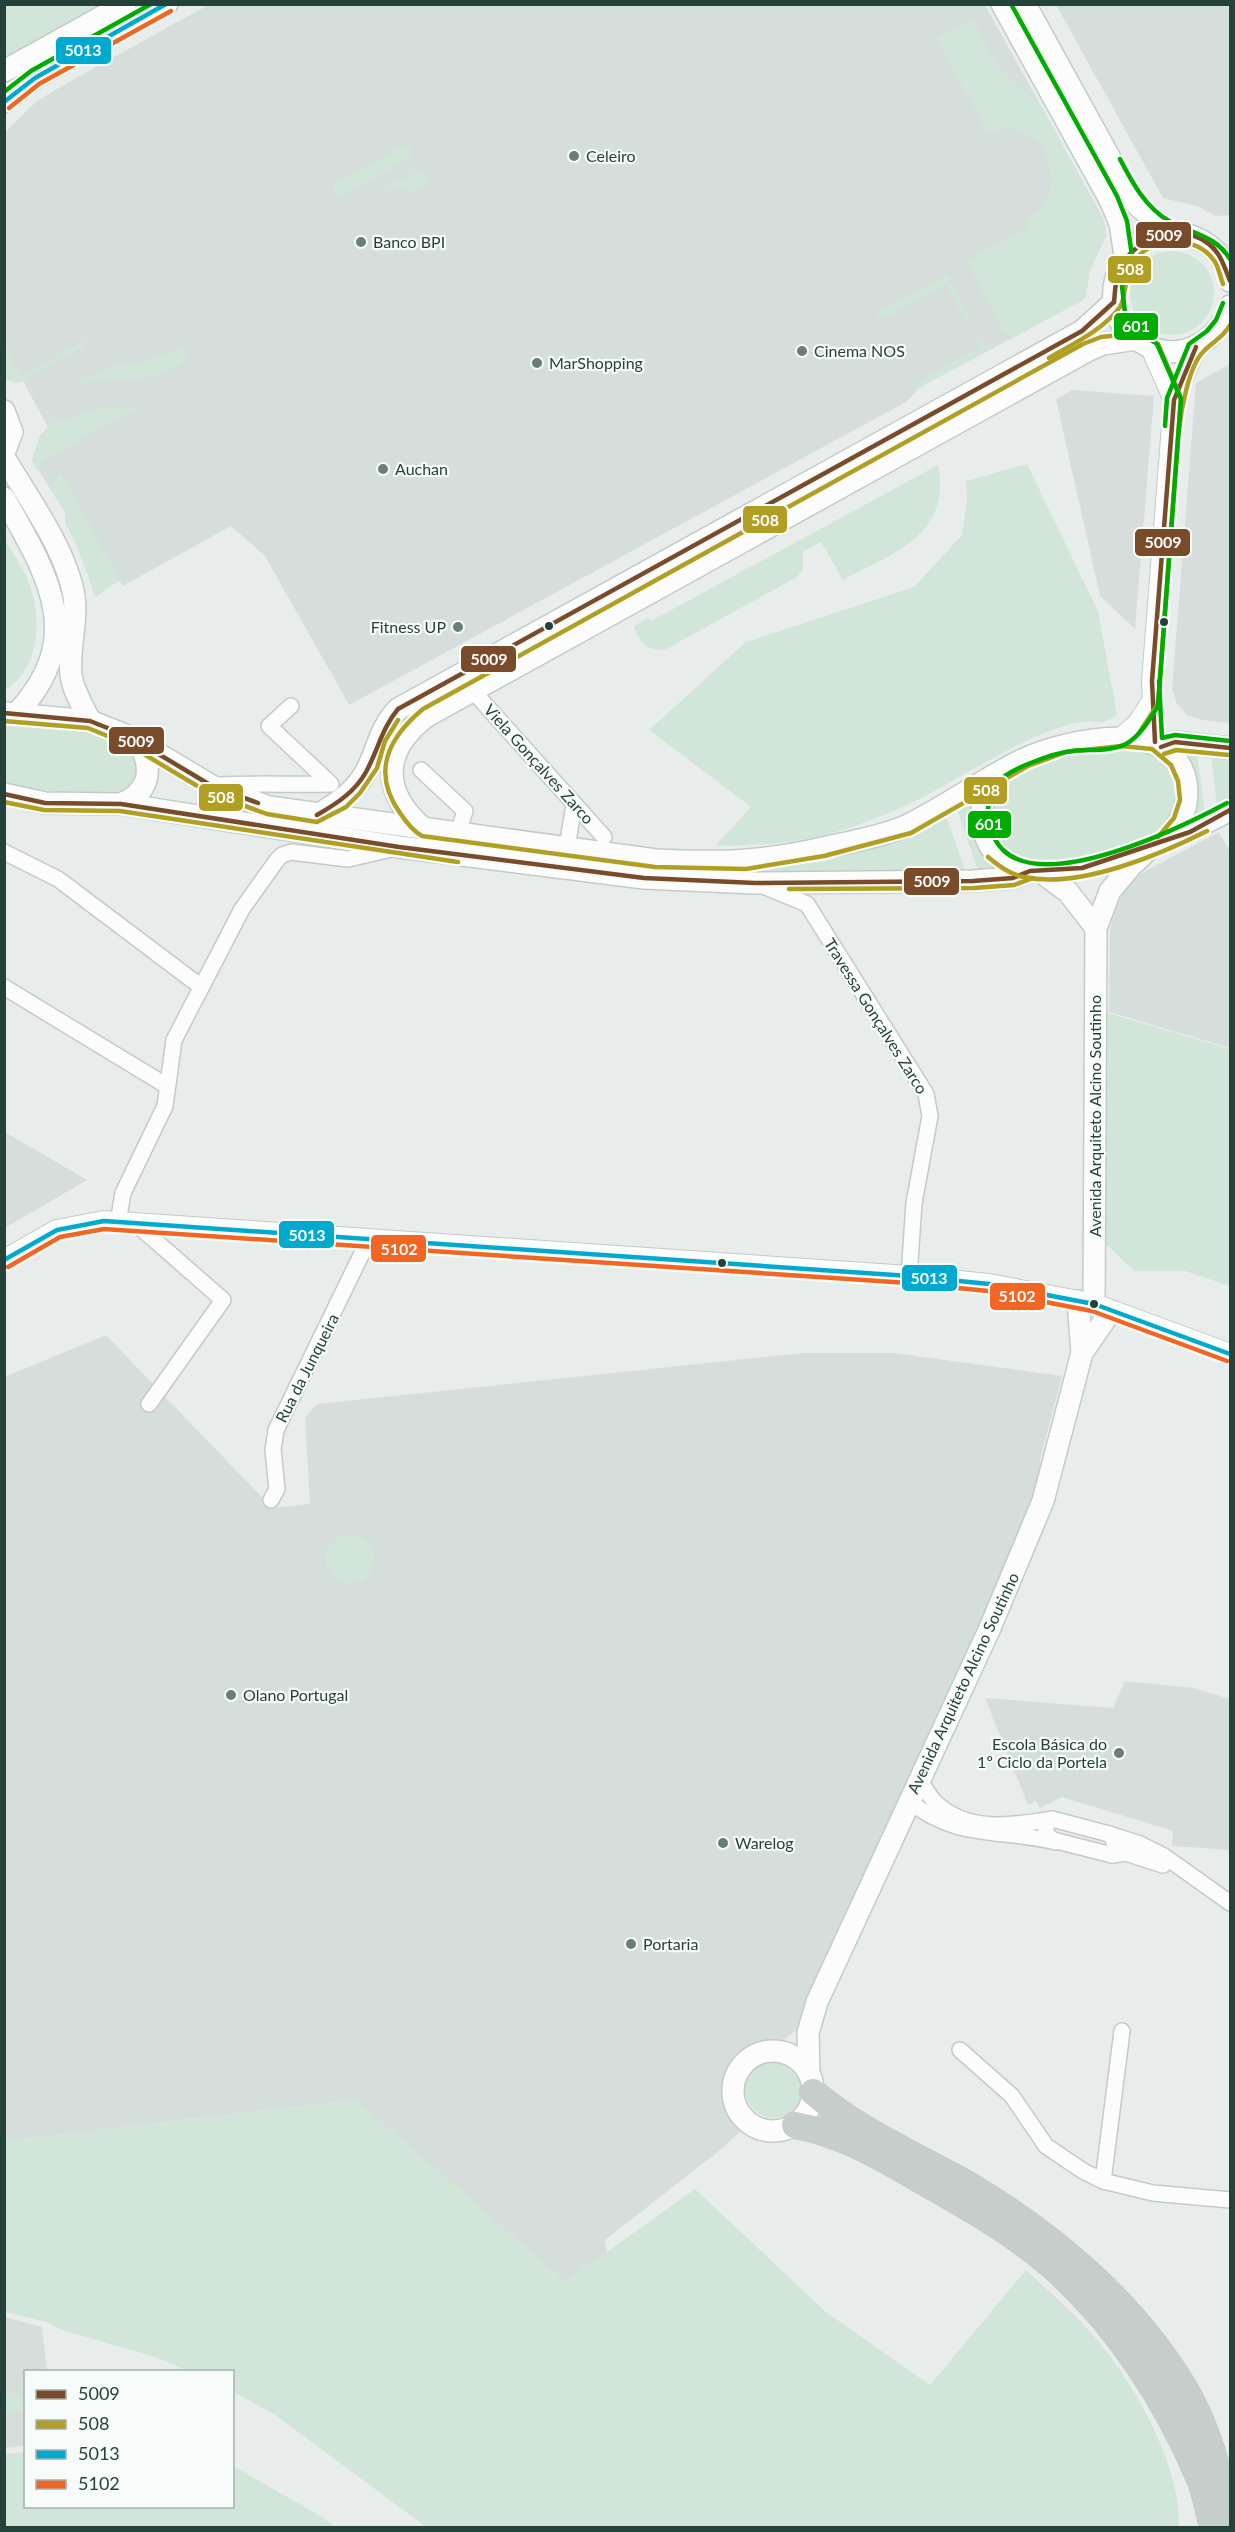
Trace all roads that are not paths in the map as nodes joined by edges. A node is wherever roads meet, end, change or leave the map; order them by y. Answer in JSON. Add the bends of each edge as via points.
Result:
{"nodes":[{"id":1,"x":124,"y":4,"type":"edge"},
{"id":2,"x":167,"y":4,"type":"edge"},
{"id":3,"x":1002,"y":4,"type":"edge"},
{"id":4,"x":1025,"y":4,"type":"edge"},
{"id":5,"x":4,"y":71,"type":"edge"},
{"id":6,"x":4,"y":102,"type":"edge"},
{"id":7,"x":1171,"y":233,"type":"junction"},
{"id":8,"x":1230,"y":242,"type":"edge"},
{"id":9,"x":1207,"y":244,"type":"junction"},
{"id":10,"x":1125,"y":256,"type":"junction"},
{"id":11,"x":1230,"y":280,"type":"edge"},
{"id":12,"x":1114,"y":302,"type":"junction"},
{"id":13,"x":1230,"y":306,"type":"edge"},
{"id":14,"x":1144,"y":344,"type":"junction"},
{"id":15,"x":1196,"y":347,"type":"junction"},
{"id":16,"x":1174,"y":400,"type":"junction"},
{"id":17,"x":4,"y":411,"type":"edge"},
{"id":18,"x":4,"y":455,"type":"edge"},
{"id":19,"x":4,"y":498,"type":"edge"},
{"id":20,"x":473,"y":692,"type":"junction"},
{"id":21,"x":1151,"y":703,"type":"junction"},
{"id":22,"x":291,"y":706,"type":"dead end"},
{"id":23,"x":11,"y":713,"type":"edge"},
{"id":24,"x":90,"y":721,"type":"junction"},
{"id":25,"x":1121,"y":738,"type":"junction"},
{"id":26,"x":1158,"y":744,"type":"junction"},
{"id":27,"x":141,"y":745,"type":"junction"},
{"id":28,"x":1230,"y":748,"type":"edge"},
{"id":29,"x":421,"y":770,"type":"dead end"},
{"id":30,"x":992,"y":777,"type":"junction"},
{"id":31,"x":280,"y":785,"type":"junction"},
{"id":32,"x":212,"y":786,"type":"junction"},
{"id":33,"x":4,"y":794,"type":"edge"},
{"id":34,"x":121,"y":804,"type":"junction"},
{"id":35,"x":574,"y":804,"type":"junction"},
{"id":36,"x":269,"y":807,"type":"junction"},
{"id":37,"x":1230,"y":810,"type":"edge"},
{"id":38,"x":317,"y":815,"type":"junction"},
{"id":39,"x":424,"y":829,"type":"junction"},
{"id":40,"x":458,"y":833,"type":"junction"},
{"id":41,"x":604,"y":837,"type":"dead end"},
{"id":42,"x":1158,"y":845,"type":"junction"},
{"id":43,"x":399,"y":847,"type":"junction"},
{"id":44,"x":567,"y":848,"type":"junction"},
{"id":45,"x":4,"y":852,"type":"edge"},
{"id":46,"x":1035,"y":872,"type":"junction"},
{"id":47,"x":833,"y":880,"type":"junction"},
{"id":48,"x":755,"y":883,"type":"junction"},
{"id":49,"x":807,"y":904,"type":"junction"},
{"id":50,"x":1096,"y":928,"type":"junction"},
{"id":51,"x":200,"y":986,"type":"junction"},
{"id":52,"x":4,"y":987,"type":"edge"},
{"id":53,"x":167,"y":1086,"type":"junction"},
{"id":54,"x":126,"y":1223,"type":"junction"},
{"id":55,"x":368,"y":1241,"type":"junction"},
{"id":56,"x":4,"y":1260,"type":"edge"},
{"id":57,"x":909,"y":1276,"type":"junction"},
{"id":58,"x":1094,"y":1306,"type":"junction"},
{"id":59,"x":1082,"y":1353,"type":"junction"},
{"id":60,"x":1230,"y":1354,"type":"edge"},
{"id":61,"x":149,"y":1404,"type":"dead end"},
{"id":62,"x":271,"y":1500,"type":"dead end"},
{"id":63,"x":919,"y":1779,"type":"junction"},
{"id":64,"x":909,"y":1801,"type":"junction"},
{"id":65,"x":931,"y":1816,"type":"junction"},
{"id":66,"x":1052,"y":1819,"type":"junction"},
{"id":67,"x":1109,"y":1834,"type":"junction"},
{"id":68,"x":892,"y":1835,"type":"junction"},
{"id":69,"x":1063,"y":1844,"type":"junction"},
{"id":70,"x":1112,"y":1855,"type":"junction"},
{"id":71,"x":1188,"y":1876,"type":"junction"},
{"id":72,"x":1230,"y":1903,"type":"edge"},
{"id":73,"x":817,"y":2002,"type":"junction"},
{"id":74,"x":1122,"y":2031,"type":"dead end"},
{"id":75,"x":960,"y":2050,"type":"dead end"},
{"id":76,"x":769,"y":2051,"type":"junction"},
{"id":77,"x":811,"y":2082,"type":"junction"},
{"id":78,"x":795,"y":2124,"type":"junction"},
{"id":79,"x":1103,"y":2181,"type":"junction"},
{"id":80,"x":1227,"y":2200,"type":"edge"},
{"id":81,"x":1230,"y":2521,"type":"edge"},
{"id":82,"x":1213,"y":2528,"type":"edge"}],
"edges":[{"from":1,"to":5,"type":"main road"},
{"from":2,"to":6,"type":"main road","via":[[35,78]]},
{"from":3,"to":10,"type":"main road","via":[[1110,200],[1120,223]]},
{"from":4,"to":7,"type":"main road","via":[[1138,206]]},
{"from":7,"to":9,"type":"main road"},
{"from":7,"to":10,"type":"main road","via":[[1154,236]]},
{"from":8,"to":9,"type":"main road"},
{"from":9,"to":11,"type":"main road","via":[[1225,264]]},
{"from":10,"to":12,"type":"main road","via":[[1115,278]]},
{"from":12,"to":14,"type":"main road","via":[[1118,316]]},
{"from":12,"to":38,"type":"main road","via":[[1082,331],[398,710],[387,720],[370,764],[354,788],[342,801]]},
{"from":13,"to":15,"type":"main road","via":[[1218,330]]},
{"from":14,"to":15,"type":"main road","via":[[1174,352]]},
{"from":14,"to":16,"type":"street"},
{"from":14,"to":20,"type":"main road","via":[[1103,344],[1088,351]]},
{"from":15,"to":16,"type":"street"},
{"from":16,"to":21,"type":"street"},
{"from":17,"to":18,"type":"main road","via":[[12,432]]},
{"from":18,"to":24,"type":"main road","via":[[62,559],[74,596],[71,673],[77,697]]},
{"from":19,"to":23,"type":"main road","via":[[43,567],[54,601],[55,637],[46,675],[36,692]]},
{"from":20,"to":35,"type":"street","name":"Viela Gonçalves Zarco"},
{"from":20,"to":39,"type":"main road","via":[[410,729],[396,752],[391,769],[394,790],[404,811]]},
{"from":21,"to":25,"type":"street","via":[[1138,723]]},
{"from":21,"to":26,"type":"street"},
{"from":22,"to":31,"type":"street","via":[[269,726],[331,784]]},
{"from":23,"to":24,"type":"main road"},
{"from":24,"to":27,"type":"main road"},
{"from":25,"to":26,"type":"main road"},
{"from":25,"to":30,"type":"main road","via":[[1064,745],[1025,759]]},
{"from":26,"to":28,"type":"main road"},
{"from":26,"to":42,"type":"main road","via":[[1177,760],[1188,801],[1181,822]]},
{"from":27,"to":32,"type":"main road"},
{"from":27,"to":34,"type":"main road","via":[[148,771],[143,787],[137,797]]},
{"from":29,"to":40,"type":"street","via":[[465,811]]},
{"from":30,"to":44,"type":"main road","via":[[908,826],[822,849],[745,862],[657,860]]},
{"from":30,"to":46,"type":"main road","via":[[985,792],[982,829],[991,848],[1007,864]]},
{"from":31,"to":32,"type":"street"},
{"from":31,"to":36,"type":"street","via":[[272,794]]},
{"from":32,"to":36,"type":"main road"},
{"from":33,"to":34,"type":"main road","via":[[45,802]]},
{"from":34,"to":43,"type":"main road"},
{"from":35,"to":41,"type":"street","name":"Viela Gonçalves Zarco"},
{"from":35,"to":44,"type":"street"},
{"from":36,"to":38,"type":"main road"},
{"from":37,"to":42,"type":"main road"},
{"from":38,"to":39,"type":"main road"},
{"from":39,"to":40,"type":"main road"},
{"from":40,"to":44,"type":"main road"},
{"from":42,"to":46,"type":"main road","via":[[1082,868]]},
{"from":42,"to":50,"type":"main road","name":"Avenida Arquiteto Alcino Soutinho","via":[[1130,867],[1110,891]]},
{"from":43,"to":48,"type":"main road","via":[[644,878]]},
{"from":43,"to":51,"type":"street","via":[[348,859],[291,852],[282,855],[242,909]]},
{"from":45,"to":51,"type":"street","via":[[58,879]]},
{"from":46,"to":47,"type":"main road","via":[[973,881]]},
{"from":46,"to":50,"type":"main road","via":[[1068,892]]},
{"from":47,"to":48,"type":"main road"},
{"from":47,"to":49,"type":"street","via":[[814,893]]},
{"from":48,"to":49,"type":"street"},
{"from":49,"to":57,"type":"street","name":"Travessa Gonçalves Zarco","via":[[930,1104],[914,1203]]},
{"from":50,"to":58,"type":"main road","name":"Avenida Arquiteto Alcino Soutinho"},
{"from":51,"to":53,"type":"street","via":[[174,1040]]},
{"from":52,"to":53,"type":"street"},
{"from":53,"to":54,"type":"street","via":[[165,1106],[123,1193]]},
{"from":54,"to":55,"type":"street"},
{"from":54,"to":56,"type":"street","via":[[104,1221],[57,1230]]},
{"from":54,"to":61,"type":"street","via":[[223,1300]]},
{"from":55,"to":57,"type":"street"},
{"from":55,"to":62,"type":"street","name":"Rua da Junqueira","via":[[276,1431],[273,1450],[277,1489]]},
{"from":57,"to":58,"type":"street","via":[[989,1284]]},
{"from":58,"to":59,"type":"main road","name":"Avenida Arquiteto Alcino Soutinho"},
{"from":58,"to":59,"type":"main road","name":"Avenida Arquiteto Alcino Soutinho"},
{"from":58,"to":60,"type":"street"},
{"from":59,"to":63,"type":"main road","name":"Avenida Arquiteto Alcino Soutinho","via":[[1043,1501],[990,1628]]},
{"from":63,"to":64,"type":"main road","name":"Avenida Arquiteto Alcino Soutinho"},
{"from":63,"to":66,"type":"street","via":[[935,1802],[950,1813],[975,1822],[992,1826]]},
{"from":64,"to":65,"type":"street"},
{"from":64,"to":68,"type":"main road","name":"Avenida Arquiteto Alcino Soutinho"},
{"from":65,"to":68,"type":"street"},
{"from":65,"to":69,"type":"street","via":[[977,1832]]},
{"from":66,"to":67,"type":"street"},
{"from":66,"to":69,"type":"street","via":[[1046,1825],[1046,1834]]},
{"from":67,"to":70,"type":"street","via":[[1115,1847]]},
{"from":67,"to":71,"type":"street","via":[[1164,1856]]},
{"from":68,"to":73,"type":"main road","name":"Avenida Arquiteto Alcino Soutinho"},
{"from":69,"to":70,"type":"street"},
{"from":70,"to":71,"type":"street","via":[[1141,1856]]},
{"from":71,"to":72,"type":"street"},
{"from":73,"to":76,"type":"main road","name":"Avenida Arquiteto Alcino Soutinho","via":[[792,2036]]},
{"from":73,"to":77,"type":"main road","name":"Avenida Arquiteto Alcino Soutinho","via":[[808,2033]]},
{"from":74,"to":79,"type":"street"},
{"from":75,"to":79,"type":"street","via":[[1012,2096],[1046,2146]]},
{"from":76,"to":77,"type":"main road","via":[[799,2060]]},
{"from":76,"to":78,"type":"main road","via":[[751,2057],[737,2071],[733,2090],[737,2109],[749,2123],[767,2131]]},
{"from":77,"to":78,"type":"main road","via":[[808,2110]]},
{"from":77,"to":81,"type":"highway","via":[[849,2120],[993,2200],[1090,2274],[1158,2351],[1185,2389],[1219,2472]]},
{"from":78,"to":82,"type":"highway","via":[[842,2137],[871,2151],[983,2216],[1051,2266],[1077,2291],[1130,2354],[1161,2400],[1201,2481]]},
{"from":79,"to":80,"type":"street","via":[[1154,2193]]}]}
